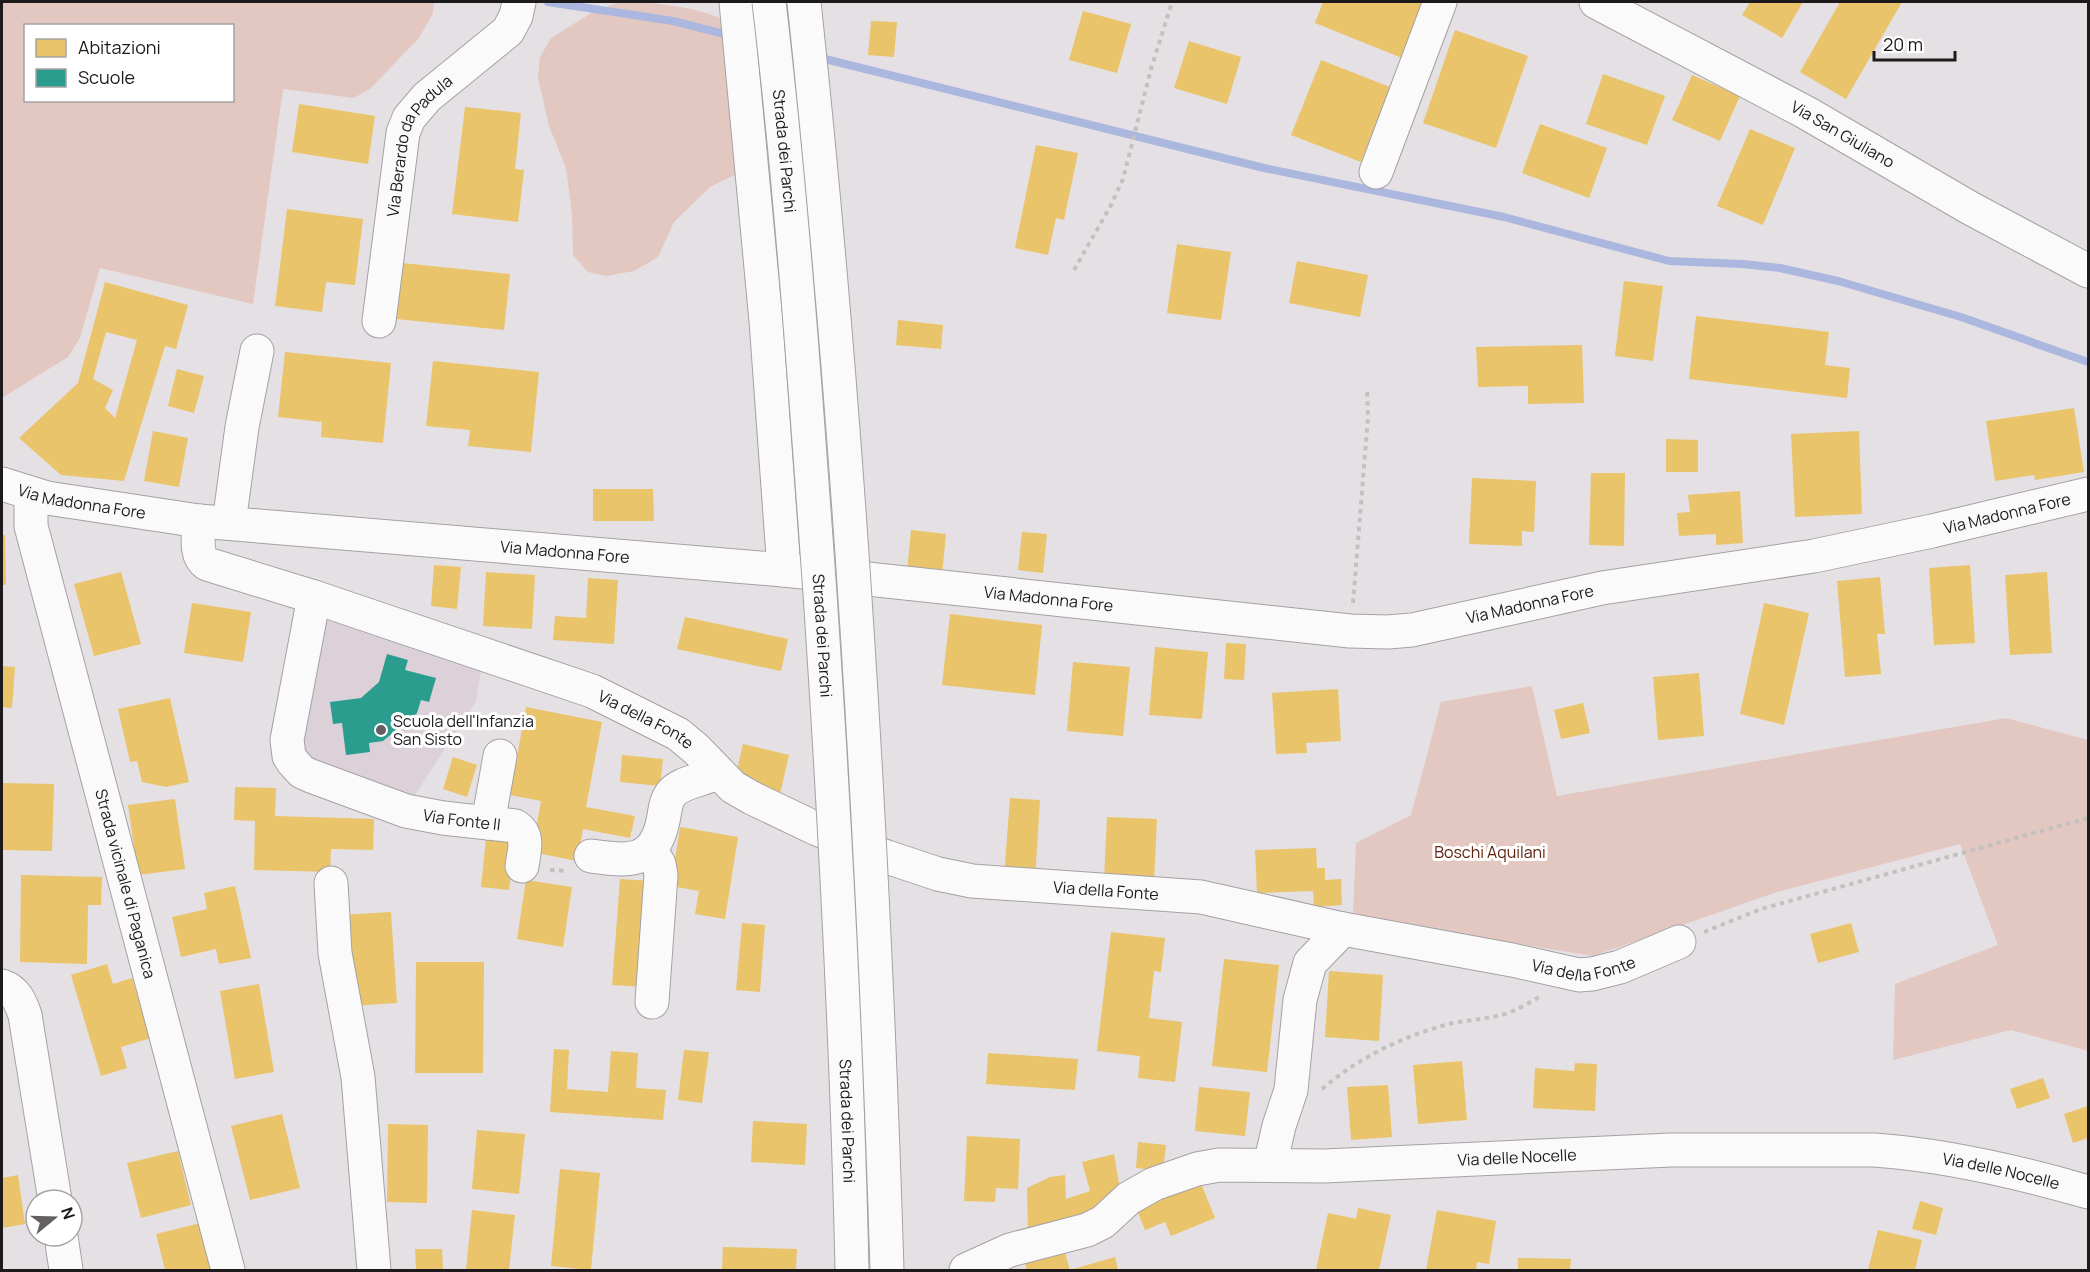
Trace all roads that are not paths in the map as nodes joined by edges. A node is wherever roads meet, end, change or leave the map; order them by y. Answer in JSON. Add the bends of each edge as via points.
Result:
{"nodes":[{"id":1,"x":519,"y":2,"type":"edge"},
{"id":2,"x":736,"y":2,"type":"edge"},
{"id":3,"x":769,"y":2,"type":"edge"},
{"id":4,"x":804,"y":2,"type":"edge"},
{"id":5,"x":1440,"y":2,"type":"edge"},
{"id":6,"x":1596,"y":2,"type":"edge"},
{"id":7,"x":1376,"y":172,"type":"dead end"},
{"id":8,"x":2088,"y":270,"type":"edge"},
{"id":9,"x":379,"y":321,"type":"dead end"},
{"id":10,"x":257,"y":351,"type":"dead end"},
{"id":11,"x":16,"y":489,"type":"edge"},
{"id":12,"x":2088,"y":494,"type":"edge"},
{"id":13,"x":214,"y":522,"type":"junction"},
{"id":14,"x":784,"y":570,"type":"junction"},
{"id":15,"x":314,"y":597,"type":"junction"},
{"id":16,"x":500,"y":756,"type":"dead end"},
{"id":17,"x":717,"y":772,"type":"junction"},
{"id":18,"x":488,"y":823,"type":"junction"},
{"id":19,"x":650,"y":850,"type":"junction"},
{"id":20,"x":591,"y":856,"type":"road end"},
{"id":21,"x":522,"y":866,"type":"road end"},
{"id":22,"x":331,"y":883,"type":"dead end"},
{"id":23,"x":1342,"y":929,"type":"junction"},
{"id":24,"x":1679,"y":942,"type":"road end"},
{"id":25,"x":2,"y":986,"type":"edge"},
{"id":26,"x":652,"y":1002,"type":"dead end"},
{"id":27,"x":1270,"y":1165,"type":"junction"},
{"id":28,"x":53,"y":1188,"type":"edge"},
{"id":29,"x":2088,"y":1192,"type":"edge"},
{"id":30,"x":63,"y":1248,"type":"edge"},
{"id":31,"x":986,"y":1266,"type":"edge"},
{"id":32,"x":66,"y":1270,"type":"edge"},
{"id":33,"x":228,"y":1270,"type":"edge"},
{"id":34,"x":374,"y":1270,"type":"edge"},
{"id":35,"x":852,"y":1270,"type":"edge"},
{"id":36,"x":887,"y":1270,"type":"edge"}],
"edges":[{"from":1,"to":9,"type":"main road","name":"Via Berardo da Padula","via":[[508,31],[427,97],[409,118],[403,133]]},
{"from":2,"to":14,"type":"main road","via":[[766,321]]},
{"from":3,"to":35,"type":"main road","name":"Strada dei Parchi","bridge":true,"via":[[792,232],[831,758],[849,1118]]},
{"from":4,"to":36,"type":"main road","name":"Strada dei Parchi","bridge":true,"via":[[846,457],[866,786]]},
{"from":5,"to":7,"type":"main road"},
{"from":6,"to":8,"type":"main road","name":"Via San Giuliano","via":[[1805,112],[1970,208]]},
{"from":10,"to":13,"type":"main road","via":[[242,427]]},
{"from":11,"to":13,"type":"main road","name":"Via Madonna Fore"},
{"from":11,"to":33,"type":"main road","name":"Strada vicinale di Paganica","via":[[31,526]]},
{"from":12,"to":14,"type":"main road","name":"Via Madonna Fore","via":[[1814,556],[1613,586],[1388,632]]},
{"from":13,"to":14,"type":"main road","name":"Via Madonna Fore"},
{"from":13,"to":15,"type":"main road","name":"Via della Fonte","via":[[199,553],[204,562]]},
{"from":15,"to":17,"type":"main road","name":"Via della Fonte","via":[[592,691],[678,734]]},
{"from":15,"to":18,"type":"main road","name":"Via Fonte II","via":[[287,740],[289,756],[296,767],[406,811]]},
{"from":16,"to":18,"type":"main road"},
{"from":17,"to":19,"type":"main road","via":[[672,792],[659,837]]},
{"from":17,"to":23,"type":"main road","name":"Via della Fonte","via":[[733,787],[794,819],[887,857],[955,878],[1183,895]]},
{"from":18,"to":21,"type":"main road","name":"Via Fonte II","via":[[510,824],[523,833]]},
{"from":19,"to":20,"type":"main road","via":[[633,859]]},
{"from":19,"to":26,"type":"main road","via":[[661,875]]},
{"from":22,"to":34,"type":"main road","via":[[335,953],[358,1077]]},
{"from":23,"to":24,"type":"main road","name":"Via della Fonte","via":[[1579,975],[1620,967]]},
{"from":23,"to":27,"type":"main road","via":[[1310,963],[1300,1000],[1291,1090]]},
{"from":25,"to":28,"type":"main road","via":[[18,998],[24,1015]]},
{"from":27,"to":29,"type":"main road","name":"Via delle Nocelle","via":[[1671,1150],[1874,1150],[1964,1162]]},
{"from":27,"to":31,"type":"main road","name":"Via delle Nocelle","via":[[1229,1164],[1163,1180],[1137,1193],[1103,1222],[1087,1230],[1030,1244]]},
{"from":30,"to":32,"type":"main road"}]}
